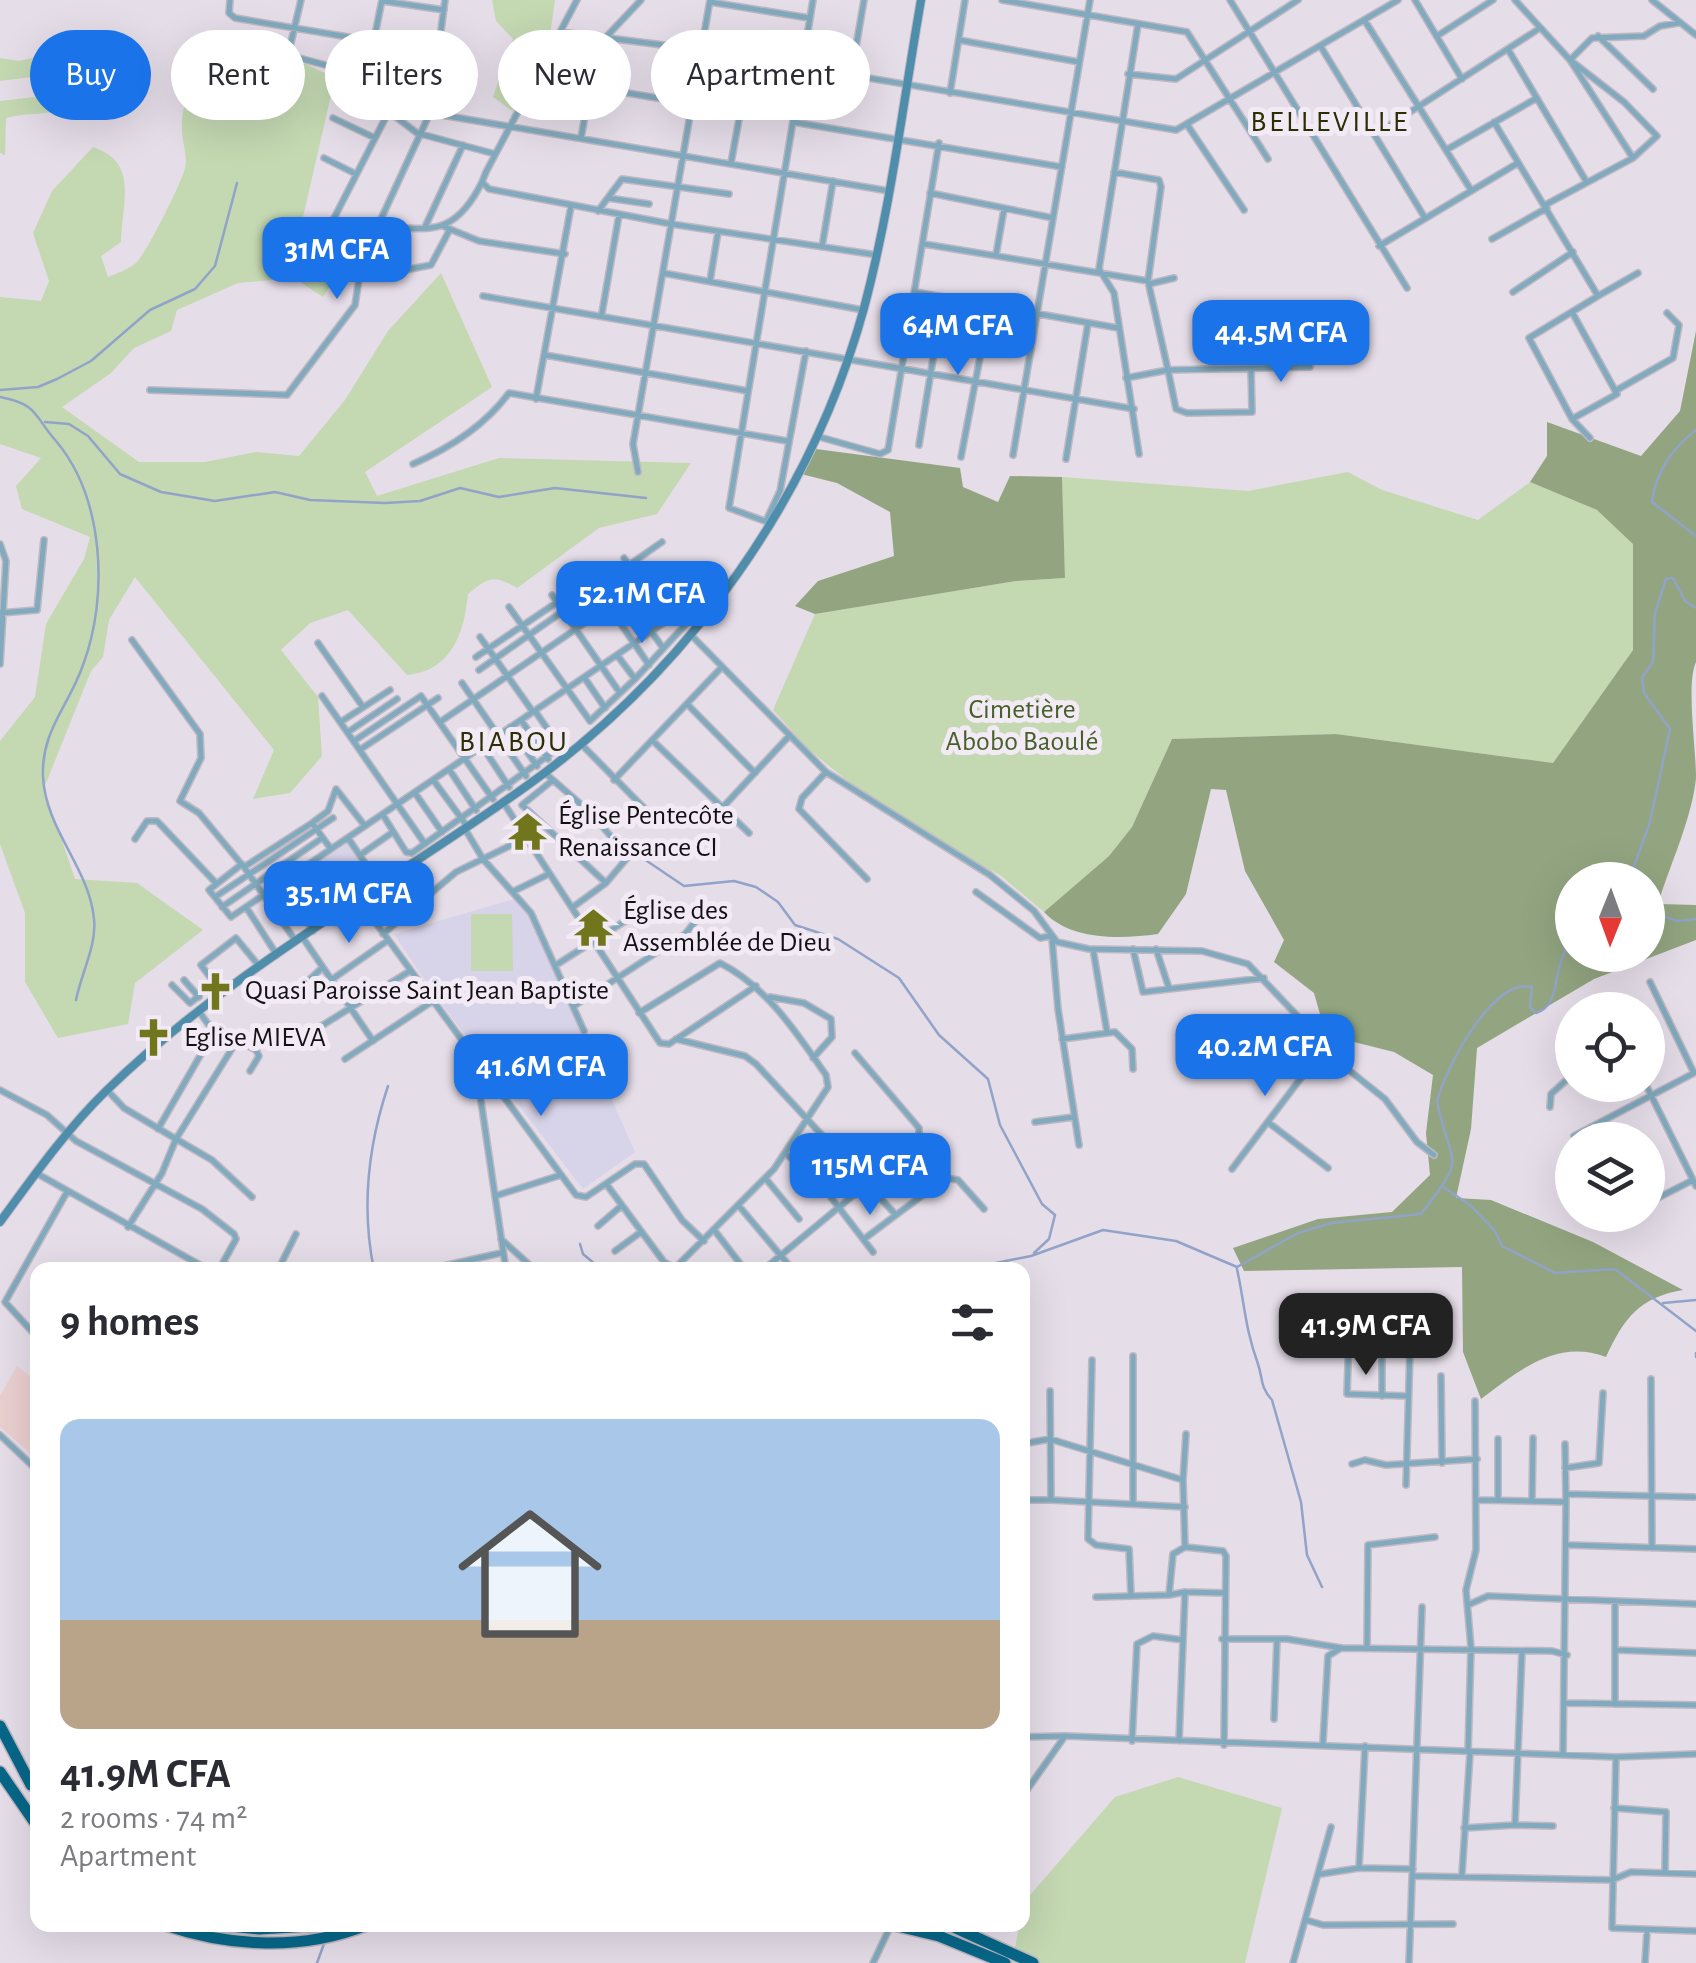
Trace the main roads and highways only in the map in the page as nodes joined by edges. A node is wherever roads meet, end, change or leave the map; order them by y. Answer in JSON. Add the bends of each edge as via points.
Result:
{"nodes":[{"id":1,"x":921,"y":0,"type":"edge"},
{"id":2,"x":0,"y":1222,"type":"edge"},
{"id":3,"x":0,"y":1726,"type":"edge"},
{"id":4,"x":0,"y":1744,"type":"edge"},
{"id":5,"x":0,"y":1772,"type":"edge"},
{"id":6,"x":30,"y":1782,"type":"edge"},
{"id":7,"x":30,"y":1785,"type":"edge"},
{"id":8,"x":30,"y":1815,"type":"edge"},
{"id":9,"x":199,"y":1932,"type":"edge"},
{"id":10,"x":348,"y":1932,"type":"edge"},
{"id":11,"x":912,"y":1932,"type":"edge"},
{"id":12,"x":964,"y":1932,"type":"edge"},
{"id":13,"x":1006,"y":1963,"type":"edge"},
{"id":14,"x":1033,"y":1963,"type":"edge"}],
"edges":[{"from":1,"to":2,"type":"main road","via":[[877,254],[848,359],[816,436],[768,522],[691,635],[581,744],[201,1003],[107,1090]]},
{"from":3,"to":6,"type":"highway"},
{"from":4,"to":7,"type":"highway"},
{"from":5,"to":8,"type":"highway"},
{"from":9,"to":10,"type":"highway","via":[[306,1942]]},
{"from":11,"to":13,"type":"highway"},
{"from":12,"to":14,"type":"highway"}]}
